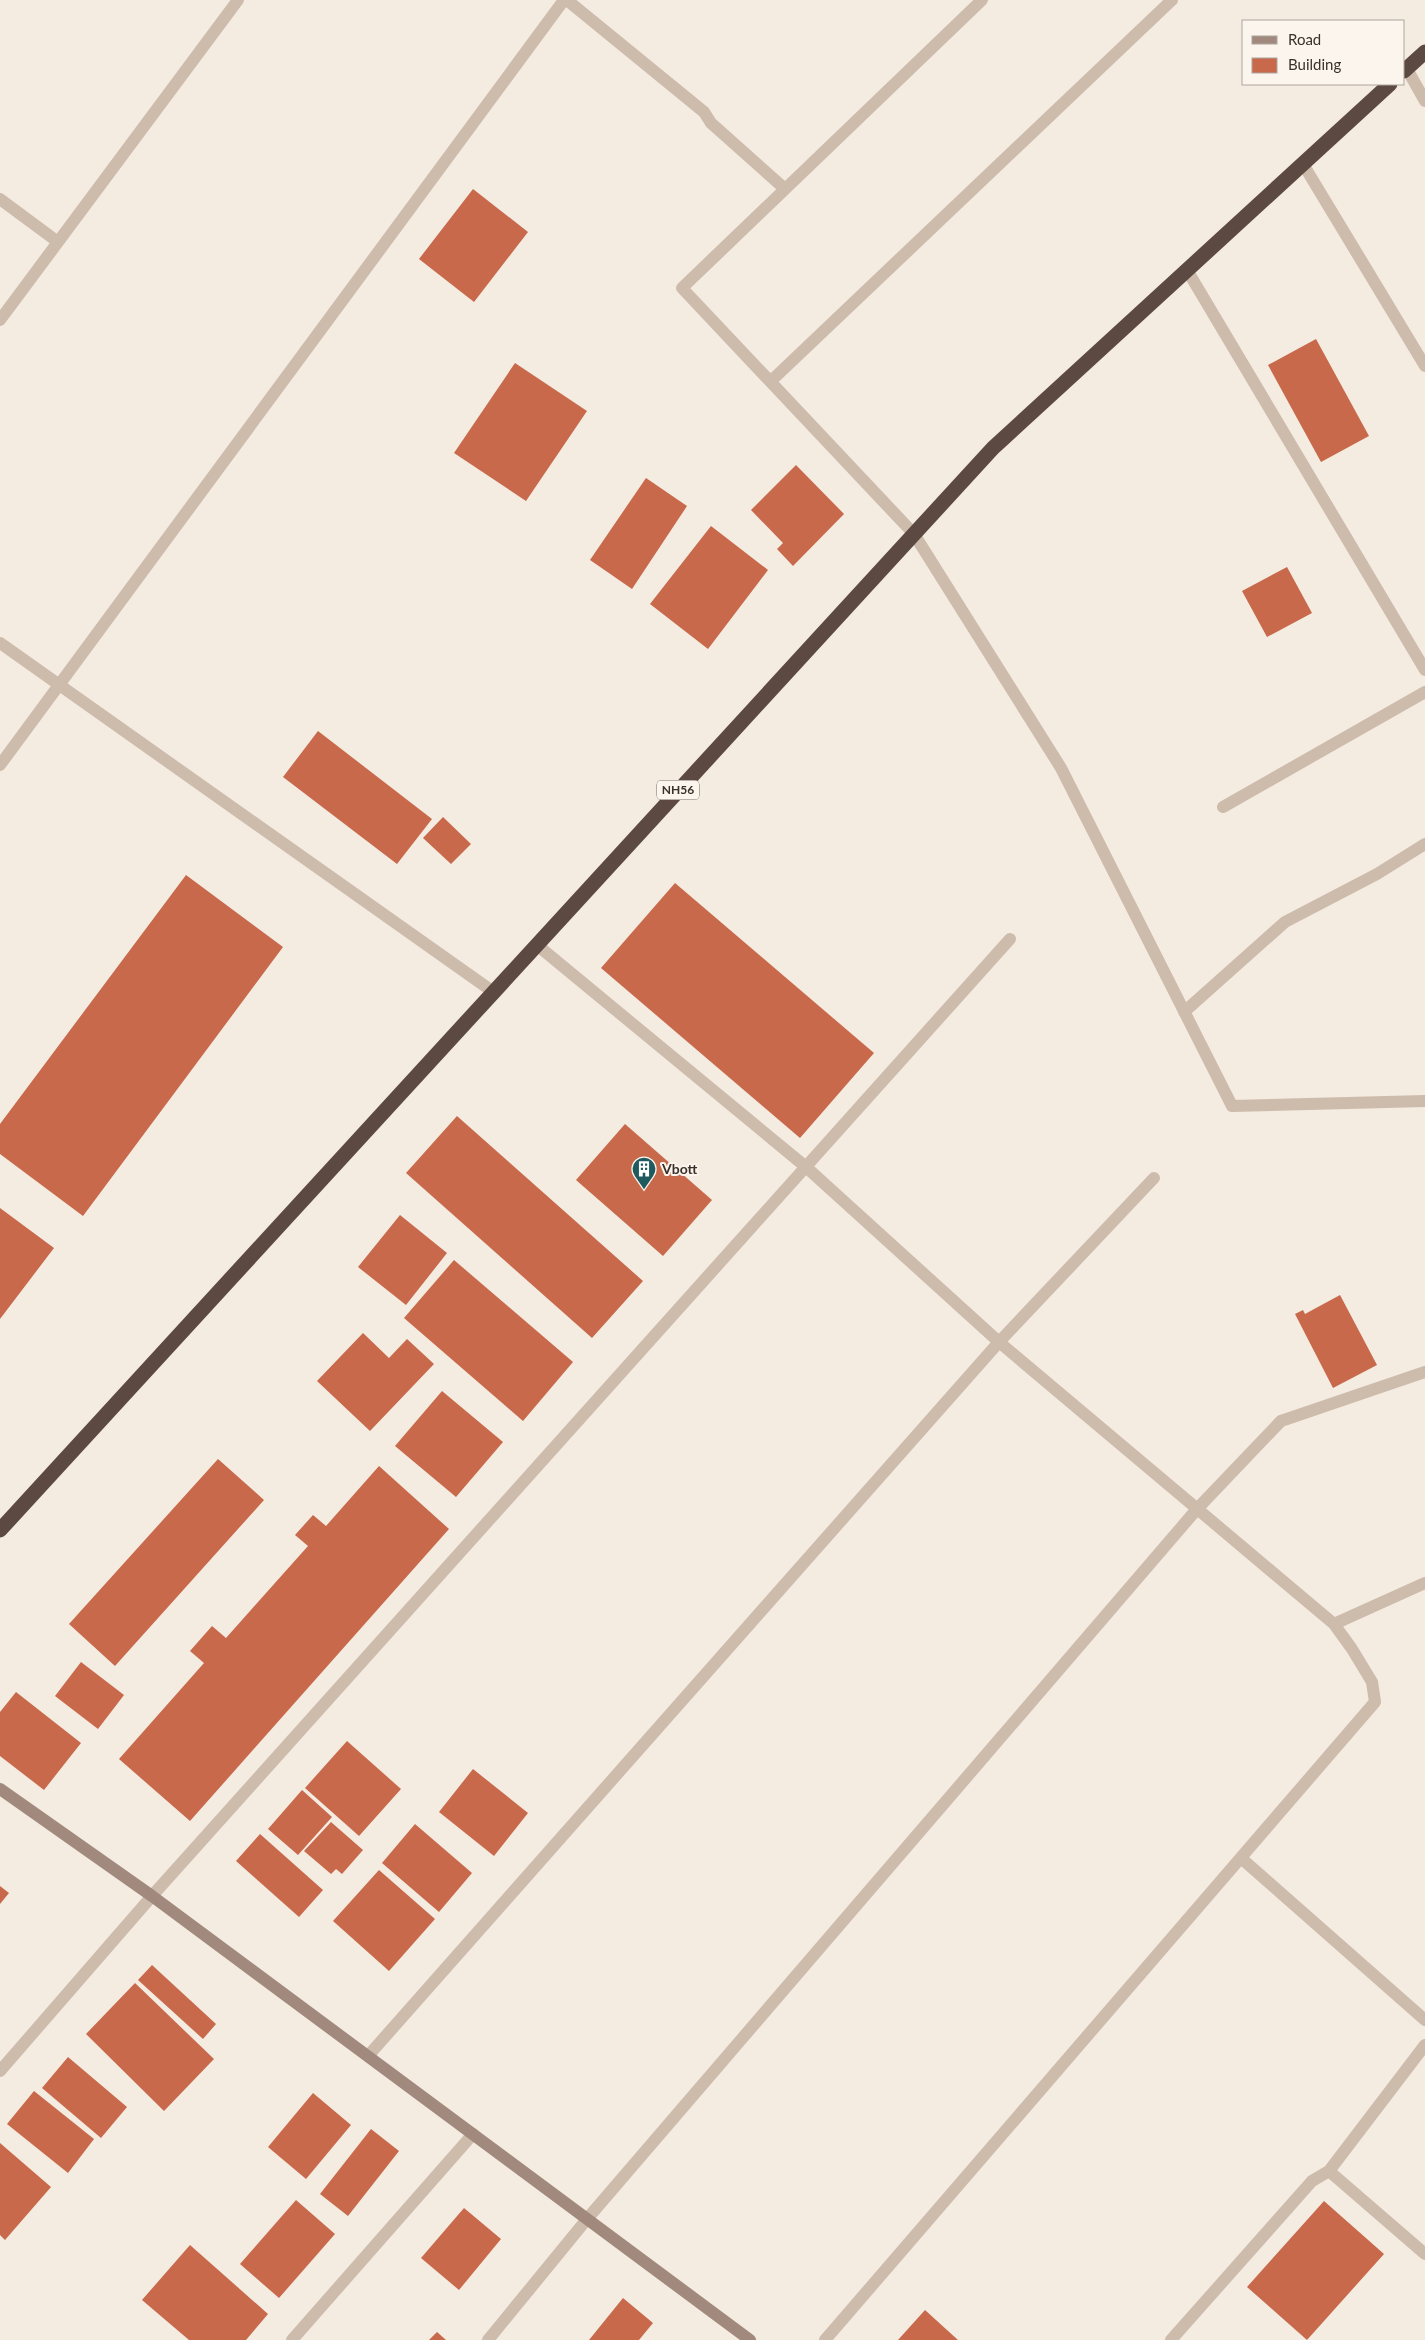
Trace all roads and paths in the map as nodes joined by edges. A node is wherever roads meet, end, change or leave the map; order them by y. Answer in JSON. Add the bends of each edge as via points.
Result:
{"nodes":[{"id":1,"x":238,"y":0,"type":"edge"},
{"id":2,"x":566,"y":0,"type":"edge"},
{"id":3,"x":982,"y":0,"type":"edge"},
{"id":4,"x":1172,"y":0,"type":"edge"},
{"id":5,"x":1425,"y":52,"type":"edge"},
{"id":6,"x":1405,"y":70,"type":"edge"},
{"id":7,"x":1389,"y":85,"type":"edge"},
{"id":8,"x":1425,"y":101,"type":"edge"},
{"id":9,"x":1302,"y":164,"type":"junction"},
{"id":10,"x":785,"y":189,"type":"junction"},
{"id":11,"x":0,"y":199,"type":"edge"},
{"id":12,"x":58,"y":242,"type":"junction"},
{"id":13,"x":1187,"y":270,"type":"junction"},
{"id":14,"x":0,"y":320,"type":"edge"},
{"id":15,"x":1425,"y":366,"type":"edge"},
{"id":16,"x":770,"y":381,"type":"junction"},
{"id":17,"x":914,"y":534,"type":"junction"},
{"id":18,"x":0,"y":643,"type":"edge"},
{"id":19,"x":1425,"y":670,"type":"edge"},
{"id":20,"x":58,"y":686,"type":"junction"},
{"id":21,"x":1425,"y":692,"type":"edge"},
{"id":22,"x":0,"y":764,"type":"edge"},
{"id":23,"x":1223,"y":807,"type":"dead end"},
{"id":24,"x":1425,"y":844,"type":"edge"},
{"id":25,"x":1010,"y":939,"type":"dead end"},
{"id":26,"x":537,"y":944,"type":"junction"},
{"id":27,"x":492,"y":992,"type":"junction"},
{"id":28,"x":1184,"y":1012,"type":"junction"},
{"id":29,"x":1425,"y":1101,"type":"edge"},
{"id":30,"x":806,"y":1168,"type":"junction"},
{"id":31,"x":1154,"y":1178,"type":"dead end"},
{"id":32,"x":999,"y":1342,"type":"junction"},
{"id":33,"x":1425,"y":1372,"type":"edge"},
{"id":34,"x":1197,"y":1509,"type":"junction"},
{"id":35,"x":0,"y":1530,"type":"edge"},
{"id":36,"x":1425,"y":1583,"type":"edge"},
{"id":37,"x":1334,"y":1624,"type":"junction"},
{"id":38,"x":0,"y":1789,"type":"edge"},
{"id":39,"x":1241,"y":1858,"type":"junction"},
{"id":40,"x":152,"y":1896,"type":"junction"},
{"id":41,"x":1425,"y":2020,"type":"edge"},
{"id":42,"x":1425,"y":2045,"type":"edge"},
{"id":43,"x":368,"y":2056,"type":"junction"},
{"id":44,"x":0,"y":2070,"type":"edge"},
{"id":45,"x":473,"y":2134,"type":"junction"},
{"id":46,"x":1329,"y":2171,"type":"junction"},
{"id":47,"x":587,"y":2219,"type":"junction"},
{"id":48,"x":1425,"y":2254,"type":"edge"},
{"id":49,"x":292,"y":2340,"type":"edge"},
{"id":50,"x":488,"y":2340,"type":"edge"},
{"id":51,"x":750,"y":2340,"type":"edge"},
{"id":52,"x":826,"y":2340,"type":"edge"},
{"id":53,"x":1171,"y":2340,"type":"edge"}],
"edges":[{"from":1,"to":12,"type":"street"},
{"from":2,"to":10,"type":"street","via":[[704,112],[711,123]]},
{"from":2,"to":20,"type":"street"},
{"from":3,"to":10,"type":"street"},
{"from":4,"to":16,"type":"street"},
{"from":5,"to":6,"type":"highway"},
{"from":6,"to":8,"type":"street"},
{"from":7,"to":9,"type":"highway","number":"NH56"},
{"from":9,"to":13,"type":"highway","number":"NH56"},
{"from":9,"to":15,"type":"street"},
{"from":10,"to":16,"type":"street","via":[[682,288]]},
{"from":11,"to":12,"type":"street"},
{"from":12,"to":14,"type":"street"},
{"from":13,"to":17,"type":"highway","number":"NH56","via":[[993,448]]},
{"from":13,"to":19,"type":"street"},
{"from":16,"to":17,"type":"street"},
{"from":17,"to":26,"type":"highway","number":"NH56"},
{"from":17,"to":28,"type":"street","via":[[1061,768]]},
{"from":18,"to":20,"type":"street"},
{"from":20,"to":22,"type":"street"},
{"from":20,"to":27,"type":"street"},
{"from":21,"to":23,"type":"street"},
{"from":24,"to":28,"type":"street","via":[[1377,874],[1285,922]]},
{"from":25,"to":30,"type":"street"},
{"from":26,"to":27,"type":"highway","number":"NH56"},
{"from":26,"to":30,"type":"street"},
{"from":27,"to":35,"type":"highway","number":"NH56"},
{"from":28,"to":29,"type":"street","via":[[1232,1106]]},
{"from":30,"to":32,"type":"street"},
{"from":30,"to":40,"type":"street"},
{"from":31,"to":32,"type":"street"},
{"from":32,"to":34,"type":"street"},
{"from":32,"to":43,"type":"street"},
{"from":33,"to":34,"type":"street","via":[[1281,1422]]},
{"from":34,"to":37,"type":"street"},
{"from":34,"to":47,"type":"street"},
{"from":36,"to":37,"type":"street"},
{"from":37,"to":39,"type":"street","via":[[1372,1682],[1375,1702]]},
{"from":38,"to":40,"type":"street"},
{"from":39,"to":41,"type":"street"},
{"from":39,"to":52,"type":"street"},
{"from":40,"to":43,"type":"street"},
{"from":40,"to":44,"type":"street"},
{"from":42,"to":46,"type":"street"},
{"from":43,"to":45,"type":"street"},
{"from":45,"to":47,"type":"street"},
{"from":45,"to":49,"type":"street"},
{"from":46,"to":48,"type":"street"},
{"from":46,"to":53,"type":"street","via":[[1312,2181]]},
{"from":47,"to":50,"type":"street"},
{"from":47,"to":51,"type":"street"}]}
